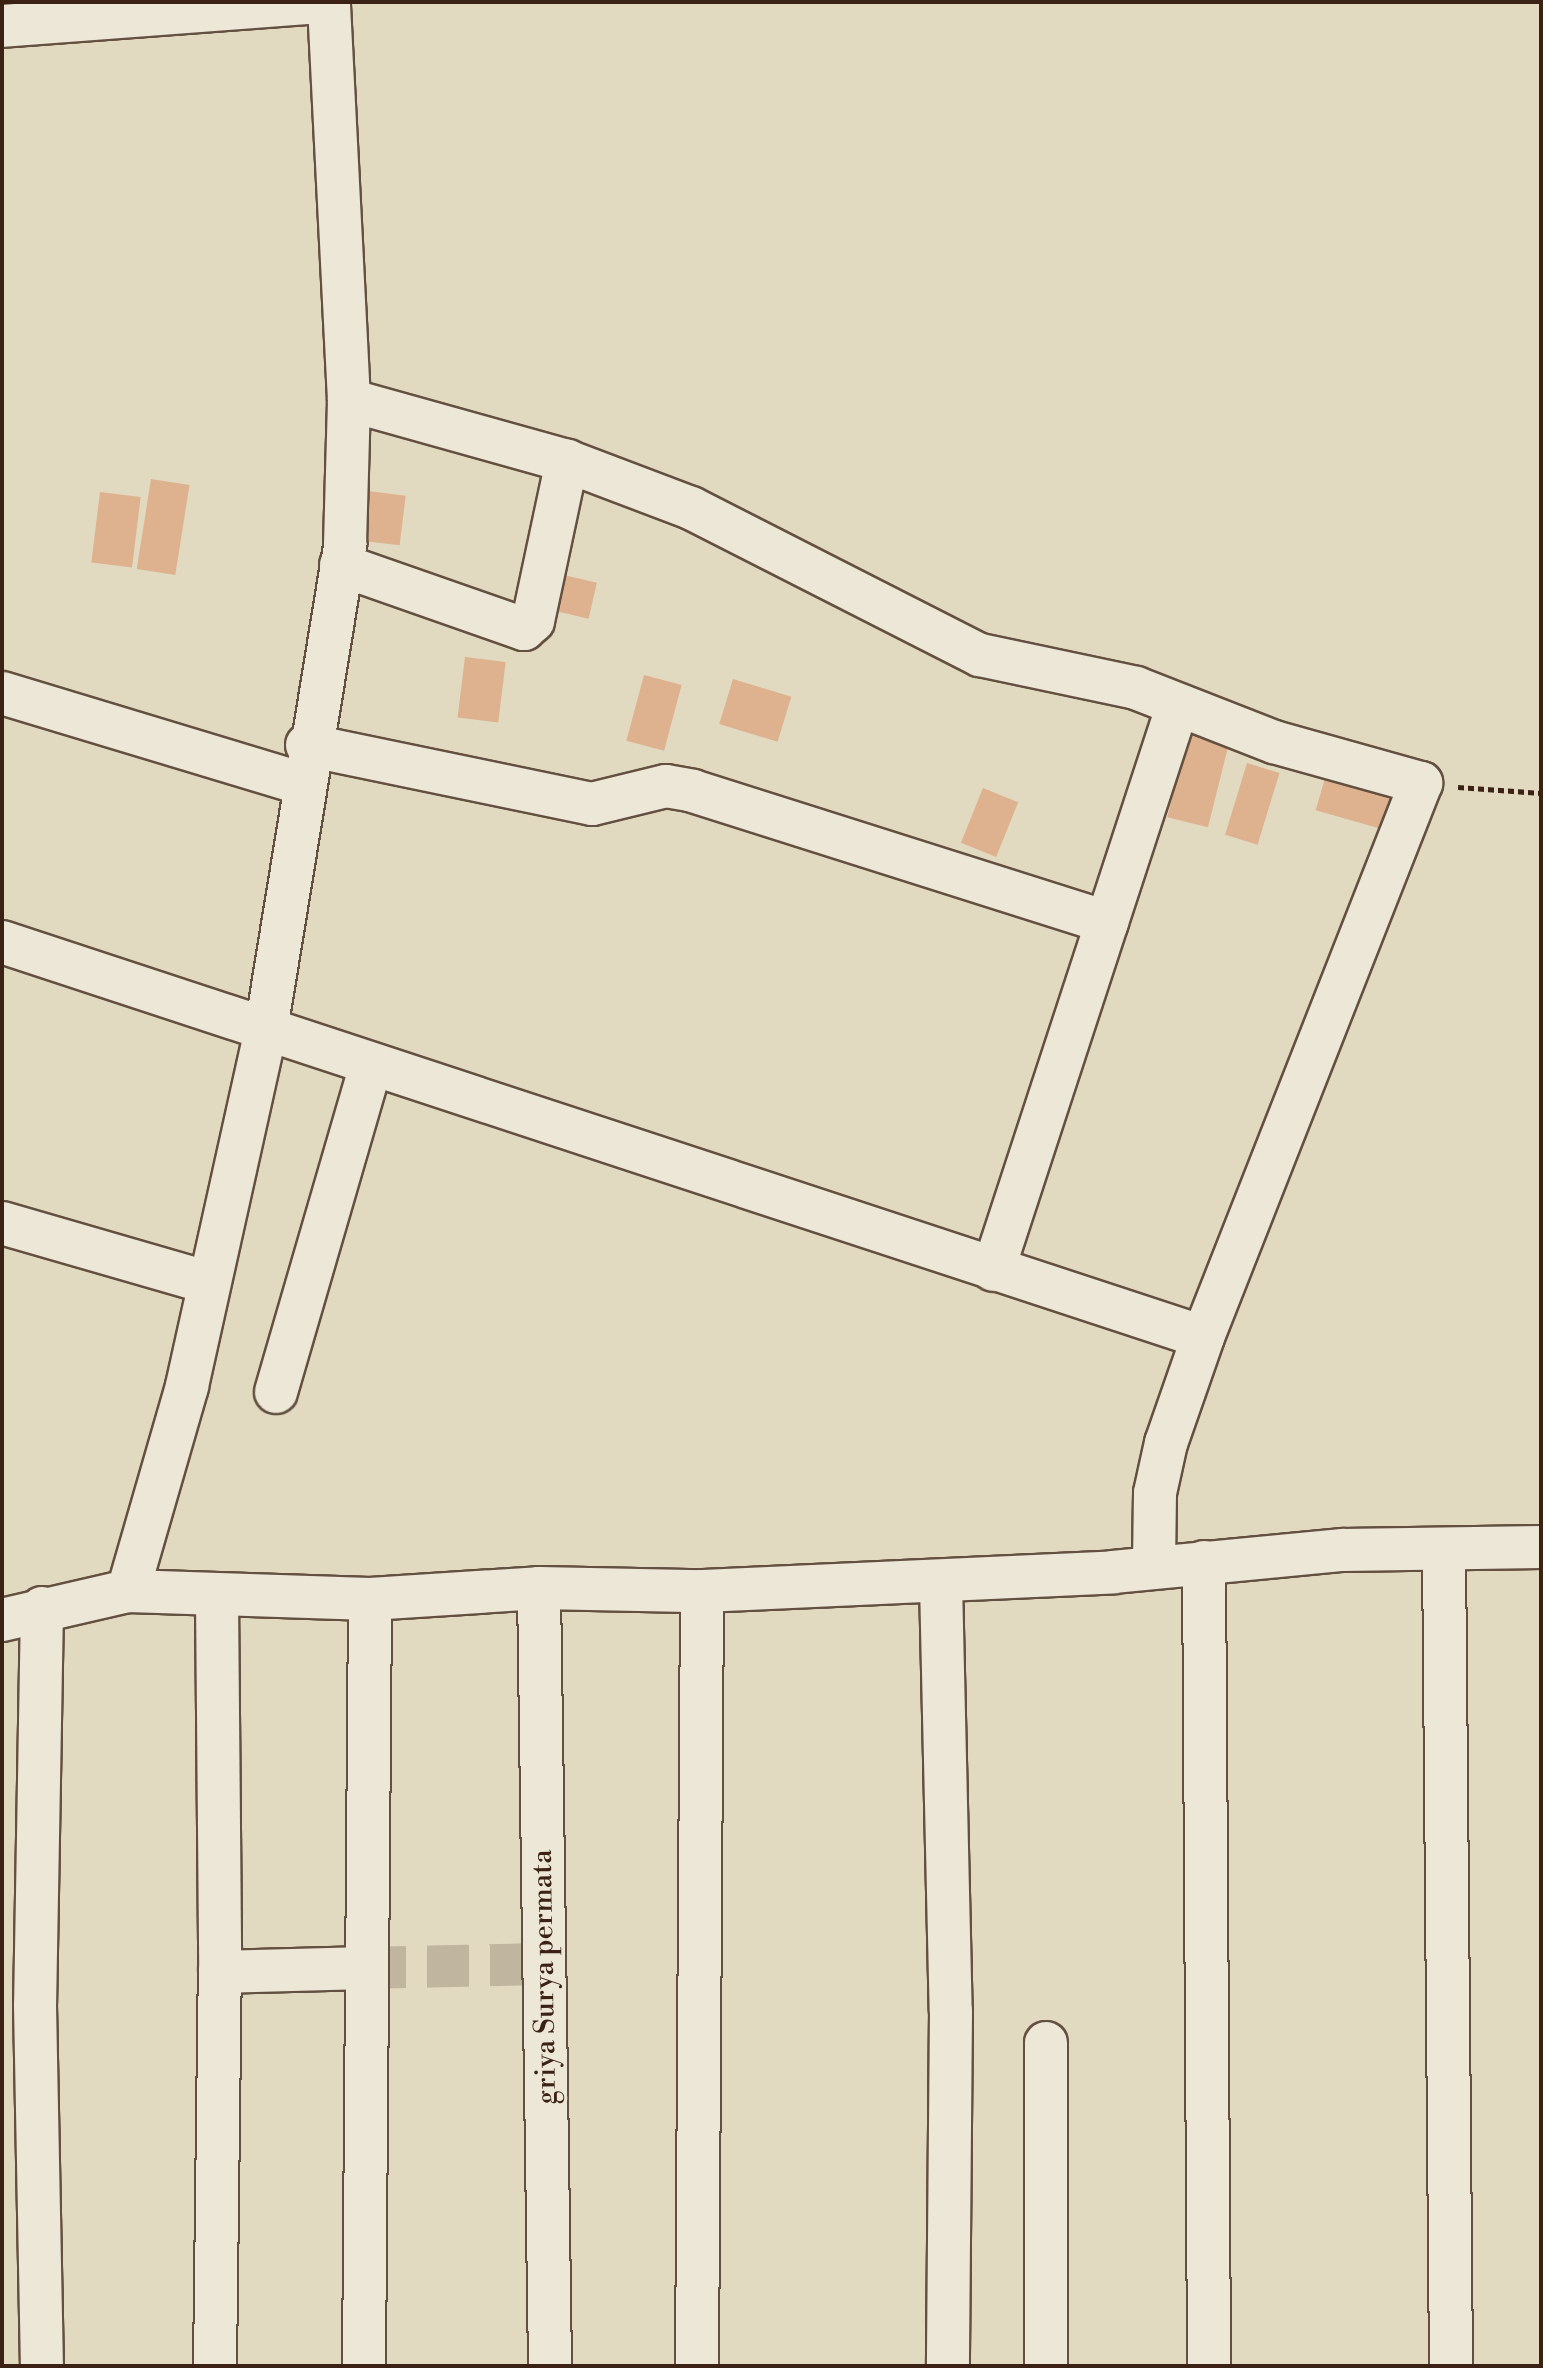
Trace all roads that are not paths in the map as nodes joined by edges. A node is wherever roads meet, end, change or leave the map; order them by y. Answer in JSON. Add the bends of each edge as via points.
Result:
{"nodes":[{"id":1,"x":319,"y":2,"type":"edge"},
{"id":2,"x":329,"y":2,"type":"edge"},
{"id":3,"x":256,"y":4,"type":"edge"},
{"id":4,"x":104,"y":9,"type":"edge"},
{"id":5,"x":2,"y":26,"type":"edge"},
{"id":6,"x":349,"y":400,"type":"junction"},
{"id":7,"x":567,"y":461,"type":"junction"},
{"id":8,"x":341,"y":565,"type":"junction"},
{"id":9,"x":2,"y":693,"type":"edge"},
{"id":10,"x":1178,"y":705,"type":"junction"},
{"id":11,"x":304,"y":764,"type":"junction"},
{"id":12,"x":1107,"y":922,"type":"junction"},
{"id":13,"x":2,"y":942,"type":"edge"},
{"id":14,"x":266,"y":1029,"type":"junction"},
{"id":15,"x":371,"y":1065,"type":"junction"},
{"id":16,"x":2,"y":1223,"type":"edge"},
{"id":17,"x":993,"y":1270,"type":"junction"},
{"id":18,"x":207,"y":1282,"type":"junction"},
{"id":19,"x":1203,"y":1337,"type":"junction"},
{"id":20,"x":276,"y":1392,"type":"dead end"},
{"id":21,"x":1541,"y":1547,"type":"edge"},
{"id":22,"x":1444,"y":1549,"type":"junction"},
{"id":23,"x":1204,"y":1562,"type":"junction"},
{"id":24,"x":1154,"y":1565,"type":"junction"},
{"id":25,"x":941,"y":1583,"type":"junction"},
{"id":26,"x":539,"y":1588,"type":"junction"},
{"id":27,"x":128,"y":1591,"type":"junction"},
{"id":28,"x":702,"y":1591,"type":"junction"},
{"id":29,"x":217,"y":1598,"type":"junction"},
{"id":30,"x":370,"y":1599,"type":"junction"},
{"id":31,"x":42,"y":1608,"type":"junction"},
{"id":32,"x":2,"y":1620,"type":"edge"},
{"id":33,"x":364,"y":1968,"type":"junction"},
{"id":34,"x":220,"y":1972,"type":"junction"},
{"id":35,"x":1046,"y":2043,"type":"dead end"},
{"id":36,"x":42,"y":2366,"type":"edge"},
{"id":37,"x":215,"y":2366,"type":"edge"},
{"id":38,"x":364,"y":2366,"type":"edge"},
{"id":39,"x":550,"y":2366,"type":"edge"},
{"id":40,"x":697,"y":2366,"type":"edge"},
{"id":41,"x":948,"y":2366,"type":"edge"},
{"id":42,"x":1046,"y":2366,"type":"edge"},
{"id":43,"x":1209,"y":2366,"type":"edge"},
{"id":44,"x":1451,"y":2366,"type":"edge"}],
"edges":[{"from":1,"to":3,"type":"street"},
{"from":2,"to":6,"type":"street"},
{"from":3,"to":4,"type":"street"},
{"from":4,"to":5,"type":"street"},
{"from":6,"to":7,"type":"street"},
{"from":6,"to":8,"type":"street"},
{"from":7,"to":8,"type":"street","via":[[533,621],[524,629]]},
{"from":7,"to":10,"type":"street","via":[[691,508],[980,655],[1136,688]]},
{"from":8,"to":11,"type":"street"},
{"from":9,"to":11,"type":"street"},
{"from":10,"to":12,"type":"street"},
{"from":10,"to":19,"type":"street","via":[[1274,742],[1421,783]]},
{"from":11,"to":12,"type":"street","via":[[592,804],[666,786],[693,791]]},
{"from":11,"to":14,"type":"street"},
{"from":12,"to":17,"type":"street"},
{"from":13,"to":14,"type":"street"},
{"from":14,"to":15,"type":"street"},
{"from":14,"to":18,"type":"street"},
{"from":15,"to":17,"type":"street"},
{"from":15,"to":20,"type":"street"},
{"from":16,"to":18,"type":"street"},
{"from":17,"to":19,"type":"street"},
{"from":18,"to":27,"type":"street","via":[[187,1386]]},
{"from":19,"to":24,"type":"street","via":[[1163,1455]]},
{"from":21,"to":22,"type":"street"},
{"from":22,"to":23,"type":"street"},
{"from":22,"to":44,"type":"street"},
{"from":23,"to":24,"type":"street"},
{"from":23,"to":43,"type":"street"},
{"from":24,"to":25,"type":"street"},
{"from":25,"to":28,"type":"street"},
{"from":25,"to":41,"type":"street","via":[[951,2011]]},
{"from":26,"to":28,"type":"street"},
{"from":26,"to":30,"type":"street"},
{"from":26,"to":39,"type":"street","name":"griya Surya permata"},
{"from":27,"to":29,"type":"street"},
{"from":27,"to":31,"type":"street"},
{"from":28,"to":40,"type":"street"},
{"from":29,"to":30,"type":"street"},
{"from":29,"to":34,"type":"street"},
{"from":30,"to":33,"type":"street"},
{"from":31,"to":32,"type":"street"},
{"from":31,"to":36,"type":"street","via":[[35,2005]]},
{"from":33,"to":34,"type":"street"},
{"from":33,"to":38,"type":"street"},
{"from":34,"to":37,"type":"street"},
{"from":35,"to":42,"type":"street"}]}
